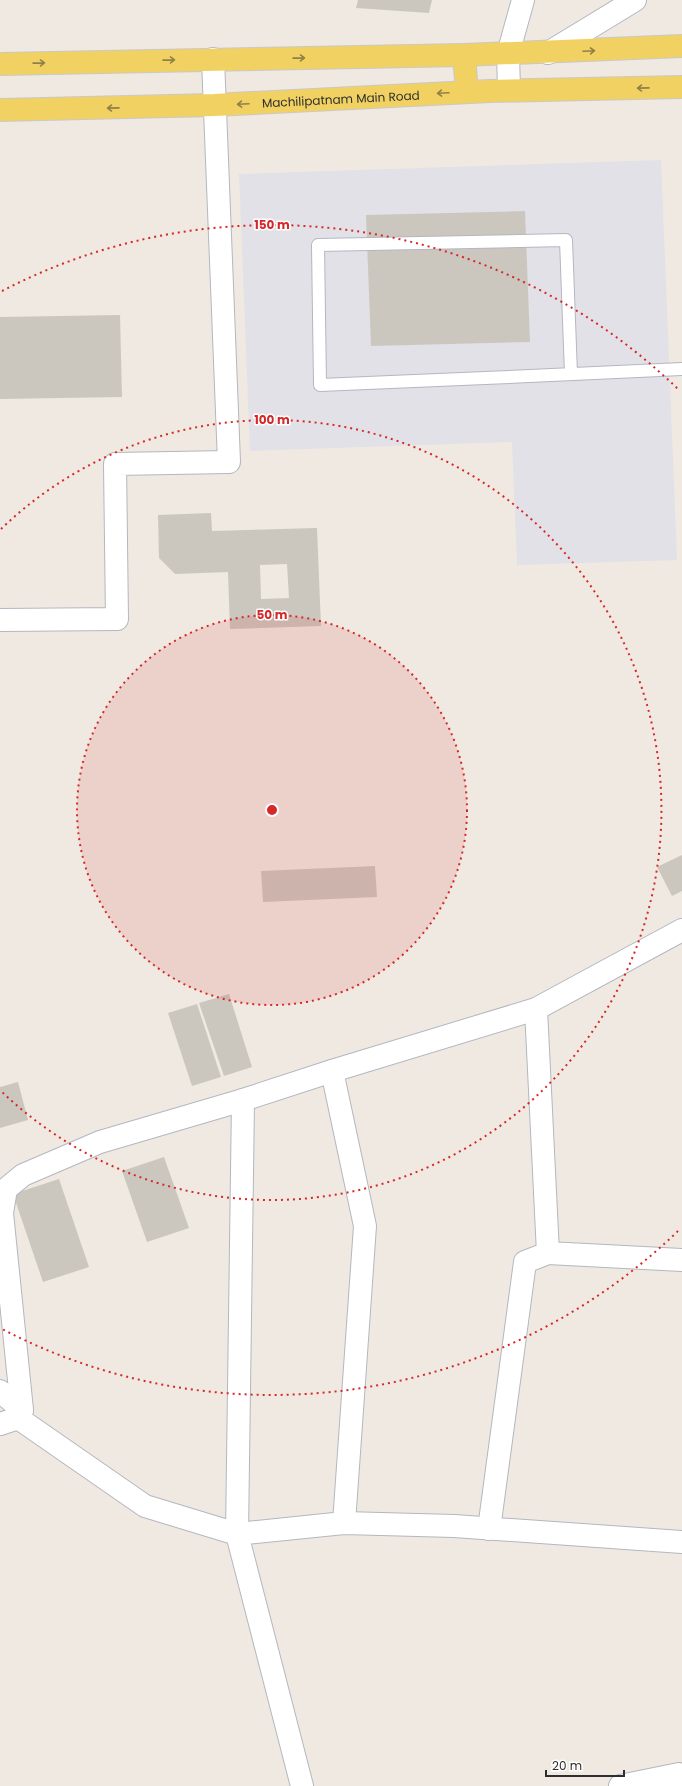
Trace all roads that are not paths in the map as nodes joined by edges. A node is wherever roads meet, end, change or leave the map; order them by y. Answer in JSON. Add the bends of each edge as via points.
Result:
{"nodes":[{"id":1,"x":523,"y":0,"type":"edge"},
{"id":2,"x":635,"y":0,"type":"edge"},
{"id":3,"x":682,"y":46,"type":"edge"},
{"id":4,"x":548,"y":53,"type":"junction"},
{"id":5,"x":508,"y":54,"type":"junction"},
{"id":6,"x":464,"y":56,"type":"junction"},
{"id":7,"x":213,"y":59,"type":"junction"},
{"id":8,"x":0,"y":64,"type":"edge"},
{"id":9,"x":682,"y":88,"type":"edge"},
{"id":10,"x":509,"y":90,"type":"junction"},
{"id":11,"x":468,"y":92,"type":"junction"},
{"id":12,"x":214,"y":105,"type":"junction"},
{"id":13,"x":0,"y":110,"type":"edge"},
{"id":14,"x":682,"y":369,"type":"edge"},
{"id":15,"x":571,"y":374,"type":"junction"},
{"id":16,"x":0,"y":620,"type":"edge"},
{"id":17,"x":682,"y":930,"type":"edge"},
{"id":18,"x":536,"y":1009,"type":"junction"},
{"id":19,"x":332,"y":1071,"type":"junction"},
{"id":20,"x":243,"y":1100,"type":"junction"},
{"id":21,"x":548,"y":1253,"type":"junction"},
{"id":22,"x":682,"y":1260,"type":"edge"},
{"id":23,"x":0,"y":1391,"type":"edge"},
{"id":24,"x":13,"y":1417,"type":"edge"},
{"id":25,"x":344,"y":1523,"type":"junction"},
{"id":26,"x":489,"y":1529,"type":"junction"},
{"id":27,"x":237,"y":1534,"type":"junction"},
{"id":28,"x":682,"y":1542,"type":"edge"},
{"id":29,"x":681,"y":1778,"type":"edge"},
{"id":30,"x":302,"y":1786,"type":"edge"},
{"id":31,"x":620,"y":1786,"type":"edge"}],
"edges":[{"from":1,"to":5,"type":"street"},
{"from":2,"to":4,"type":"street"},
{"from":4,"to":3,"type":"main road","one_way":true},
{"from":4,"to":5,"type":"main road"},
{"from":5,"to":6,"type":"main road"},
{"from":5,"to":10,"type":"street"},
{"from":7,"to":6,"type":"main road","one_way":true},
{"from":6,"to":11,"type":"main road"},
{"from":8,"to":7,"type":"main road","one_way":true},
{"from":7,"to":12,"type":"street"},
{"from":9,"to":10,"type":"main road","name":"Machilipatnam Main Road","one_way":true},
{"from":10,"to":11,"type":"main road","name":"Machilipatnam Main Road"},
{"from":11,"to":12,"type":"main road","name":"Machilipatnam Main Road","one_way":true},
{"from":12,"to":13,"type":"main road","name":"Machilipatnam Main Road","one_way":true},
{"from":12,"to":16,"type":"street","via":[[229,462],[115,464],[117,619]]},
{"from":14,"to":15,"type":"lane"},
{"from":15,"to":15,"type":"lane","via":[[320,385],[318,245],[566,240]]},
{"from":17,"to":18,"type":"street"},
{"from":18,"to":19,"type":"street"},
{"from":18,"to":21,"type":"street"},
{"from":19,"to":20,"type":"street"},
{"from":19,"to":25,"type":"street","via":[[365,1226]]},
{"from":20,"to":24,"type":"street","via":[[100,1142],[22,1175],[6,1189],[2,1213]]},
{"from":20,"to":27,"type":"street"},
{"from":21,"to":22,"type":"street"},
{"from":21,"to":26,"type":"street","via":[[525,1262]]},
{"from":23,"to":24,"type":"street"},
{"from":24,"to":27,"type":"street","via":[[144,1506]]},
{"from":25,"to":26,"type":"street"},
{"from":25,"to":27,"type":"street"},
{"from":26,"to":28,"type":"street"},
{"from":27,"to":30,"type":"street"},
{"from":29,"to":31,"type":"street"}]}
